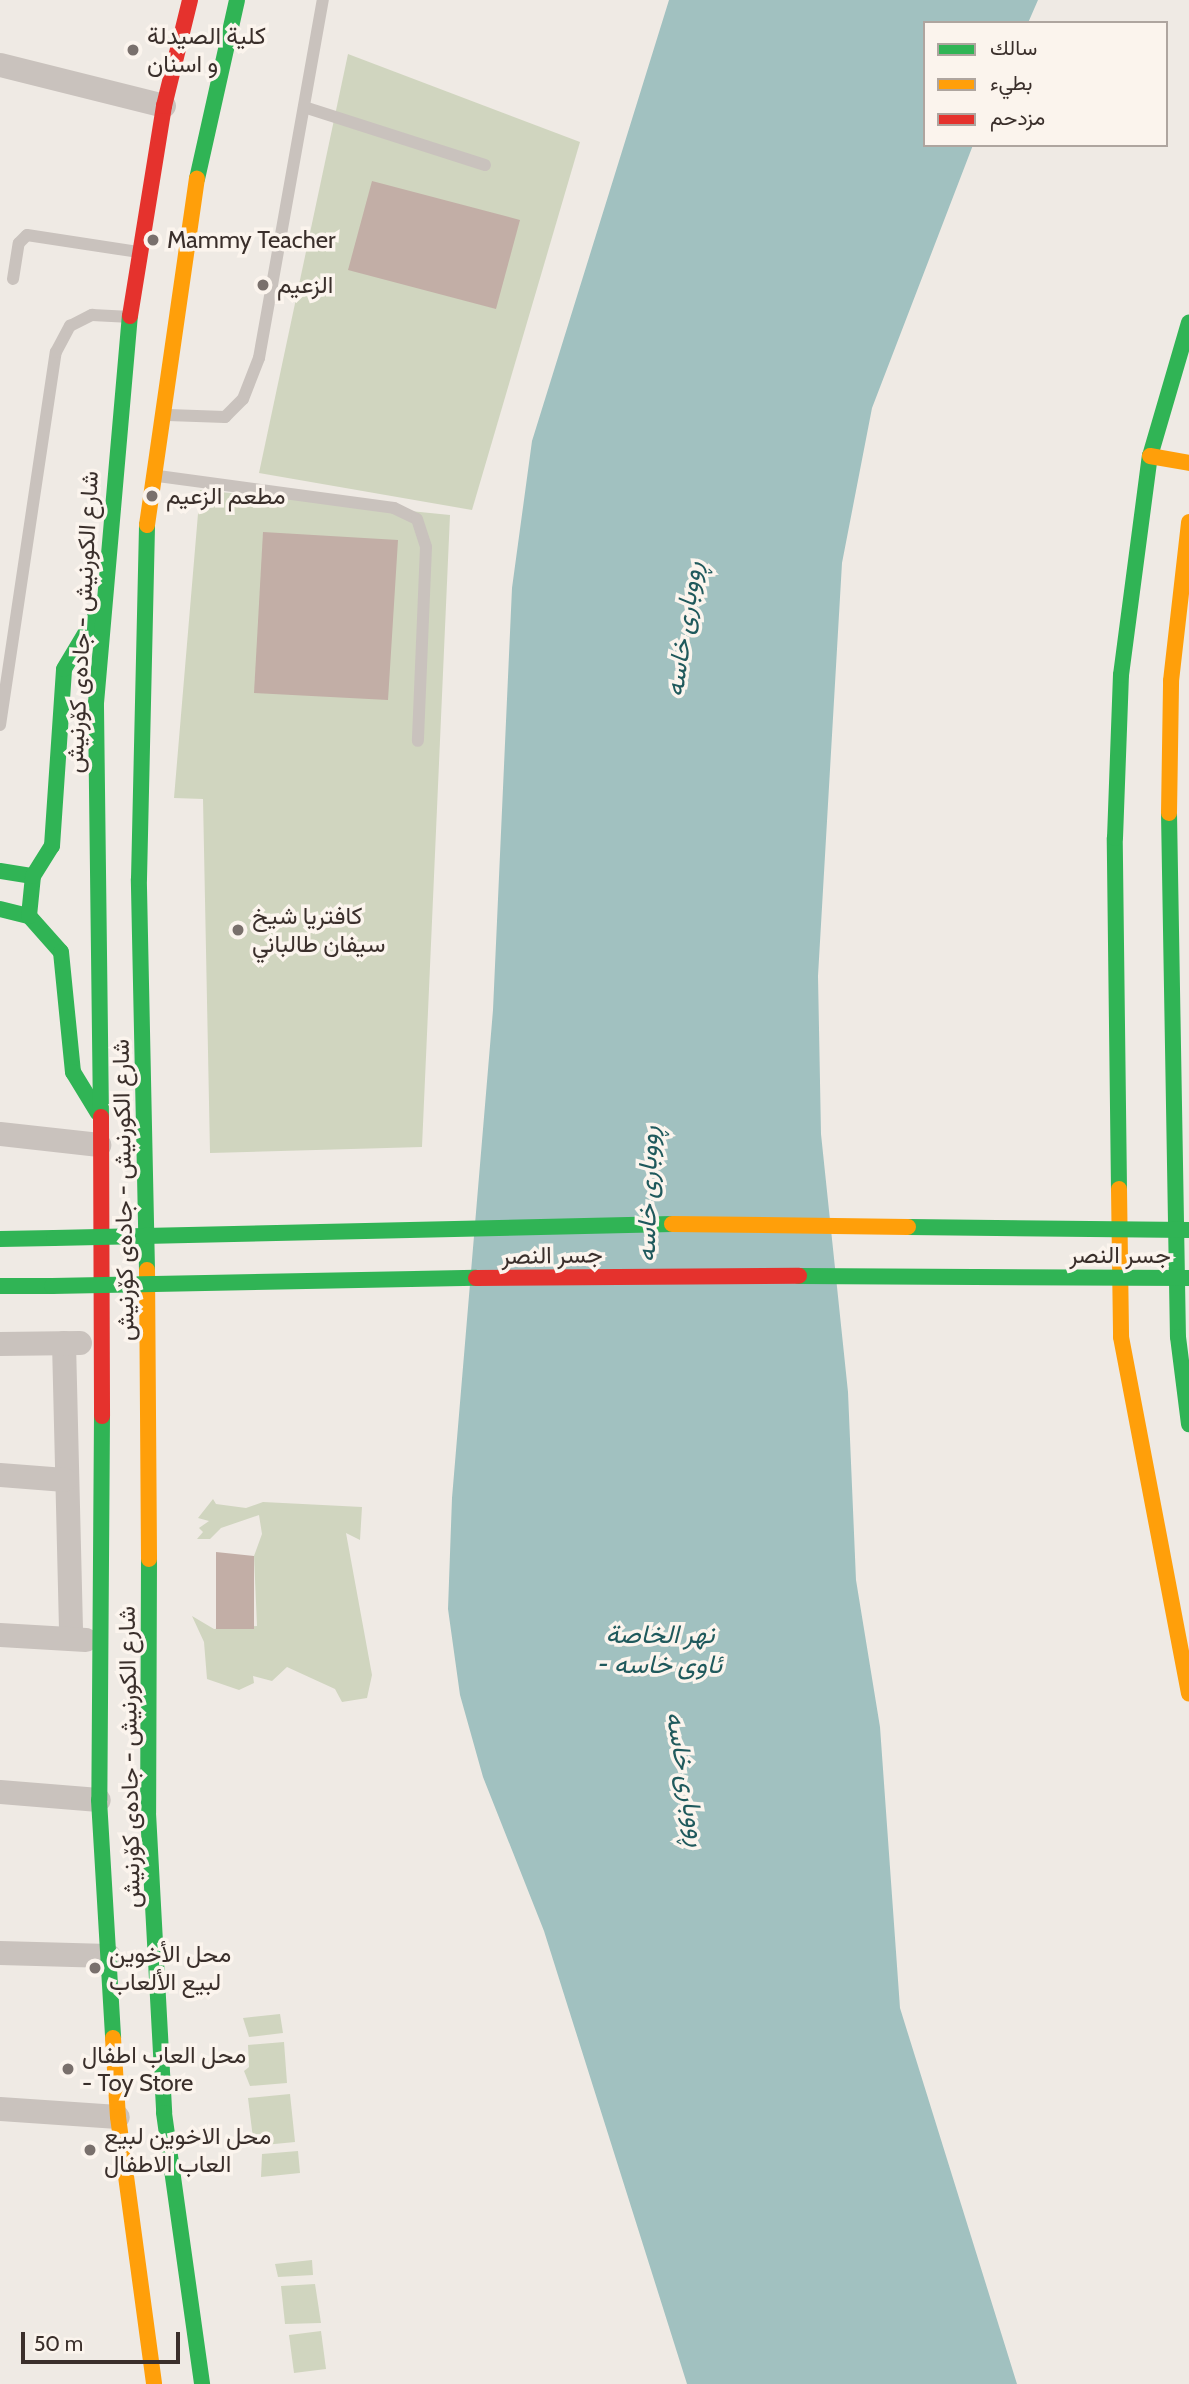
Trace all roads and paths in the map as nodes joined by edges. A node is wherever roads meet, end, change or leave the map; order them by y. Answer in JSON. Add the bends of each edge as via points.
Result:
{"nodes":[{"id":1,"x":190,"y":0,"type":"edge"},
{"id":2,"x":237,"y":0,"type":"edge"},
{"id":3,"x":323,"y":0,"type":"edge"},
{"id":4,"x":0,"y":65,"type":"edge"},
{"id":5,"x":164,"y":106,"type":"junction"},
{"id":6,"x":304,"y":107,"type":"junction"},
{"id":7,"x":485,"y":165,"type":"dead end"},
{"id":8,"x":140,"y":253,"type":"junction"},
{"id":9,"x":13,"y":279,"type":"dead end"},
{"id":10,"x":130,"y":318,"type":"junction"},
{"id":11,"x":1189,"y":323,"type":"edge"},
{"id":12,"x":164,"y":415,"type":"junction"},
{"id":13,"x":1150,"y":456,"type":"junction"},
{"id":14,"x":1189,"y":463,"type":"edge"},
{"id":15,"x":157,"y":476,"type":"junction"},
{"id":16,"x":1189,"y":522,"type":"edge"},
{"id":17,"x":104,"y":602,"type":"junction"},
{"id":18,"x":0,"y":724,"type":"edge"},
{"id":19,"x":418,"y":741,"type":"dead end"},
{"id":20,"x":0,"y":871,"type":"edge"},
{"id":21,"x":33,"y":876,"type":"junction"},
{"id":22,"x":1170,"y":892,"type":"junction"},
{"id":23,"x":0,"y":909,"type":"edge"},
{"id":24,"x":29,"y":916,"type":"junction"},
{"id":25,"x":1189,"y":933,"type":"edge"},
{"id":26,"x":98,"y":1113,"type":"junction"},
{"id":27,"x":0,"y":1134,"type":"edge"},
{"id":28,"x":99,"y":1145,"type":"junction"},
{"id":29,"x":1189,"y":1230,"type":"edge"},
{"id":30,"x":0,"y":1239,"type":"edge"},
{"id":31,"x":1189,"y":1278,"type":"edge"},
{"id":32,"x":0,"y":1286,"type":"edge"},
{"id":33,"x":103,"y":1342,"type":"junction"},
{"id":34,"x":64,"y":1343,"type":"junction"},
{"id":35,"x":0,"y":1344,"type":"edge"},
{"id":36,"x":1189,"y":1424,"type":"edge"},
{"id":37,"x":0,"y":1475,"type":"edge"},
{"id":38,"x":65,"y":1480,"type":"junction"},
{"id":39,"x":0,"y":1635,"type":"edge"},
{"id":40,"x":71,"y":1639,"type":"junction"},
{"id":41,"x":100,"y":1641,"type":"junction"},
{"id":42,"x":1189,"y":1694,"type":"edge"},
{"id":43,"x":0,"y":1792,"type":"edge"},
{"id":44,"x":99,"y":1800,"type":"junction"},
{"id":45,"x":0,"y":1953,"type":"edge"},
{"id":46,"x":109,"y":1956,"type":"junction"},
{"id":47,"x":0,"y":2109,"type":"edge"},
{"id":48,"x":118,"y":2117,"type":"junction"},
{"id":49,"x":154,"y":2384,"type":"edge"},
{"id":50,"x":202,"y":2384,"type":"edge"}],
"edges":[{"from":1,"to":5,"type":"main road","name":"شارع الكورنيش - جادەی کۆرنیش"},
{"from":2,"to":12,"type":"main road","name":"شارع الكورنيش - جادەی کۆرنیش","via":[[205,126]]},
{"from":3,"to":6,"type":"lane"},
{"from":4,"to":5,"type":"street"},
{"from":5,"to":8,"type":"main road","name":"شارع الكورنيش - جادەی کۆرنیش"},
{"from":6,"to":7,"type":"lane"},
{"from":6,"to":12,"type":"lane","via":[[259,358],[243,399],[225,417]]},
{"from":8,"to":9,"type":"lane","via":[[27,235],[19,243]]},
{"from":8,"to":10,"type":"main road","name":"شارع الكورنيش - جادەی کۆرنیش"},
{"from":10,"to":17,"type":"main road","name":"شارع الكورنيش - جادەی کۆرنیش"},
{"from":10,"to":18,"type":"lane","via":[[92,315],[70,326],[56,352]]},
{"from":11,"to":13,"type":"main road"},
{"from":12,"to":15,"type":"main road","name":"شارع الكورنيش - جادەی کۆرنیش"},
{"from":13,"to":14,"type":"main road"},
{"from":13,"to":42,"type":"main road","via":[[1121,675],[1115,838],[1121,1337]]},
{"from":15,"to":19,"type":"lane","via":[[394,508],[417,519],[426,547]]},
{"from":15,"to":50,"type":"main road","name":"شارع الكورنيش - جادەی کۆرنیش","via":[[148,525],[139,879],[149,1365],[148,1813],[164,2113]]},
{"from":16,"to":22,"type":"main road","via":[[1171,681]]},
{"from":17,"to":21,"type":"main road","via":[[64,669],[52,846]]},
{"from":17,"to":26,"type":"main road","name":"شارع الكورنيش - جادەی کۆرنیش","via":[[96,716]]},
{"from":20,"to":21,"type":"main road"},
{"from":21,"to":24,"type":"main road"},
{"from":22,"to":25,"type":"main road"},
{"from":22,"to":36,"type":"main road","via":[[1178,1337]]},
{"from":23,"to":24,"type":"main road"},
{"from":24,"to":26,"type":"main road","via":[[61,952],[73,1072]]},
{"from":26,"to":28,"type":"main road","name":"شارع الكورنيش - جادەی کۆرنیش"},
{"from":27,"to":28,"type":"street"},
{"from":28,"to":33,"type":"main road","name":"شارع الكورنيش - جادەی کۆرنیش"},
{"from":29,"to":30,"type":"main road","name":"جسر النصر","bridge":true,"via":[[675,1224]]},
{"from":31,"to":32,"type":"main road","name":"جسر النصر","bridge":true,"via":[[669,1275]]},
{"from":33,"to":34,"type":"street"},
{"from":33,"to":41,"type":"main road","name":"شارع الكورنيش - جادەی کۆرنیش"},
{"from":34,"to":35,"type":"street"},
{"from":34,"to":38,"type":"street"},
{"from":37,"to":38,"type":"street"},
{"from":38,"to":40,"type":"street"},
{"from":39,"to":40,"type":"street"},
{"from":40,"to":41,"type":"street"},
{"from":41,"to":44,"type":"main road","name":"شارع الكورنيش - جادەی کۆرنیش"},
{"from":43,"to":44,"type":"street"},
{"from":44,"to":46,"type":"main road","name":"شارع الكورنيش - جادەی کۆرنیش"},
{"from":45,"to":46,"type":"street"},
{"from":46,"to":48,"type":"main road","name":"شارع الكورنيش - جادەی کۆرنیش"},
{"from":47,"to":48,"type":"street"},
{"from":48,"to":49,"type":"main road","name":"شارع الكورنيش - جادەی کۆرنیش"}]}
